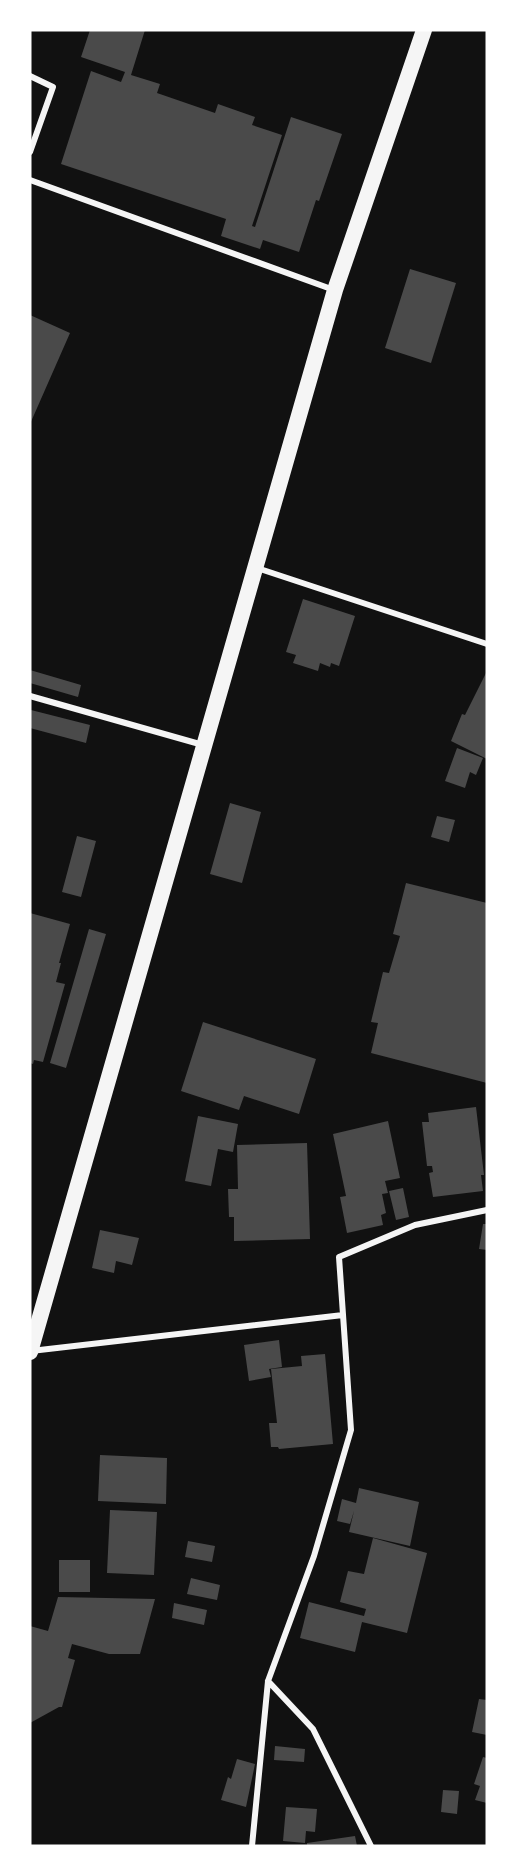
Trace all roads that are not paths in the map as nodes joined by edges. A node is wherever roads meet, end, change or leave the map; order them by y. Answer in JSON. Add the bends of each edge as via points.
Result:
{"nodes":[{"id":1,"x":424,"y":30,"type":"edge"},
{"id":2,"x":30,"y":76,"type":"edge"},
{"id":3,"x":30,"y":152,"type":"edge"},
{"id":4,"x":30,"y":180,"type":"edge"},
{"id":5,"x":334,"y":290,"type":"junction"},
{"id":6,"x":255,"y":568,"type":"junction"},
{"id":7,"x":487,"y":644,"type":"edge"},
{"id":8,"x":30,"y":696,"type":"edge"},
{"id":9,"x":203,"y":745,"type":"junction"},
{"id":10,"x":487,"y":1210,"type":"edge"},
{"id":11,"x":343,"y":1315,"type":"junction"},
{"id":12,"x":30,"y":1352,"type":"edge"},
{"id":13,"x":268,"y":1681,"type":"junction"},
{"id":14,"x":252,"y":1846,"type":"edge"},
{"id":15,"x":371,"y":1846,"type":"edge"}],
"edges":[{"from":1,"to":5,"type":"highway"},
{"from":2,"to":3,"type":"street","via":[[54,87]]},
{"from":4,"to":5,"type":"street"},
{"from":5,"to":6,"type":"highway"},
{"from":6,"to":7,"type":"street"},
{"from":6,"to":9,"type":"highway"},
{"from":8,"to":9,"type":"street"},
{"from":9,"to":12,"type":"highway"},
{"from":10,"to":11,"type":"street","via":[[415,1226],[339,1257]]},
{"from":11,"to":12,"type":"street"},
{"from":11,"to":13,"type":"street","via":[[351,1430],[314,1556]]},
{"from":13,"to":14,"type":"street"},
{"from":13,"to":15,"type":"street","via":[[313,1729]]}]}
